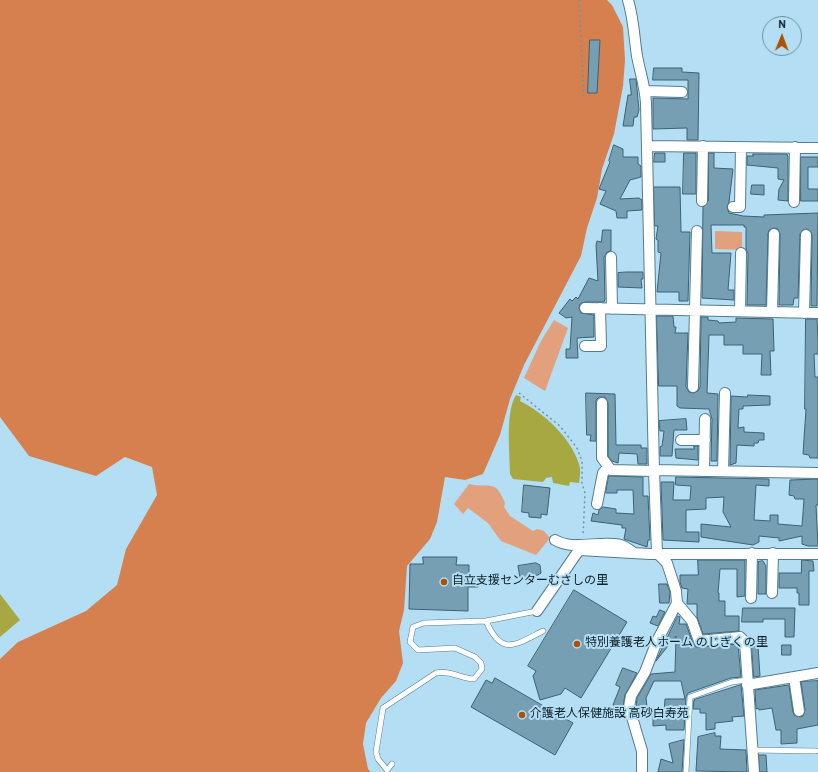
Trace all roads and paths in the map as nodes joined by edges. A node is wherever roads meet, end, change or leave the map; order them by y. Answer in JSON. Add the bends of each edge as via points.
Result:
{"nodes":[{"id":1,"x":579,"y":0,"type":"edge"},
{"id":2,"x":628,"y":0,"type":"edge"},
{"id":3,"x":645,"y":91,"type":"junction"},
{"id":4,"x":682,"y":92,"type":"dead end"},
{"id":5,"x":584,"y":99,"type":"dead end"},
{"id":6,"x":647,"y":146,"type":"junction"},
{"id":7,"x":703,"y":146,"type":"junction"},
{"id":8,"x":741,"y":147,"type":"junction"},
{"id":9,"x":795,"y":147,"type":"junction"},
{"id":10,"x":818,"y":148,"type":"edge"},
{"id":11,"x":702,"y":201,"type":"dead end"},
{"id":12,"x":794,"y":202,"type":"dead end"},
{"id":13,"x":733,"y":207,"type":"dead end"},
{"id":14,"x":697,"y":231,"type":"dead end"},
{"id":15,"x":774,"y":234,"type":"dead end"},
{"id":16,"x":806,"y":235,"type":"dead end"},
{"id":17,"x":741,"y":253,"type":"dead end"},
{"id":18,"x":611,"y":257,"type":"dead end"},
{"id":19,"x":585,"y":308,"type":"dead end"},
{"id":20,"x":600,"y":308,"type":"junction"},
{"id":21,"x":612,"y":309,"type":"junction"},
{"id":22,"x":651,"y":309,"type":"junction"},
{"id":23,"x":695,"y":310,"type":"junction"},
{"id":24,"x":740,"y":311,"type":"junction"},
{"id":25,"x":772,"y":312,"type":"junction"},
{"id":26,"x":804,"y":313,"type":"junction"},
{"id":27,"x":818,"y":313,"type":"edge"},
{"id":28,"x":585,"y":346,"type":"dead end"},
{"id":29,"x":693,"y":387,"type":"dead end"},
{"id":30,"x":519,"y":393,"type":"dead end"},
{"id":31,"x":725,"y":393,"type":"dead end"},
{"id":32,"x":602,"y":403,"type":"dead end"},
{"id":33,"x":705,"y":419,"type":"dead end"},
{"id":34,"x":681,"y":440,"type":"dead end"},
{"id":35,"x":705,"y":440,"type":"junction"},
{"id":36,"x":608,"y":467,"type":"junction"},
{"id":37,"x":654,"y":471,"type":"junction"},
{"id":38,"x":704,"y":471,"type":"junction"},
{"id":39,"x":724,"y":471,"type":"junction"},
{"id":40,"x":818,"y":473,"type":"edge"},
{"id":41,"x":597,"y":504,"type":"dead end"},
{"id":42,"x":554,"y":540,"type":"dead end"},
{"id":43,"x":582,"y":544,"type":"junction"},
{"id":44,"x":634,"y":553,"type":"junction"},
{"id":45,"x":657,"y":553,"type":"junction"},
{"id":46,"x":752,"y":553,"type":"junction"},
{"id":47,"x":773,"y":553,"type":"junction"},
{"id":48,"x":818,"y":554,"type":"edge"},
{"id":49,"x":772,"y":593,"type":"dead end"},
{"id":50,"x":751,"y":598,"type":"dead end"},
{"id":51,"x":677,"y":603,"type":"junction"},
{"id":52,"x":537,"y":611,"type":"joint"},
{"id":53,"x":486,"y":621,"type":"junction"},
{"id":54,"x":543,"y":631,"type":"dead end"},
{"id":55,"x":818,"y":674,"type":"edge"},
{"id":56,"x":794,"y":677,"type":"junction"},
{"id":57,"x":747,"y":682,"type":"junction"},
{"id":58,"x":799,"y":711,"type":"dead end"},
{"id":59,"x":752,"y":750,"type":"junction"},
{"id":60,"x":816,"y":751,"type":"dead end"},
{"id":61,"x":392,"y":764,"type":"dead end"},
{"id":62,"x":642,"y":772,"type":"edge"},
{"id":63,"x":686,"y":772,"type":"edge"},
{"id":64,"x":754,"y":772,"type":"edge"}],
"edges":[{"from":1,"to":5,"type":"path"},
{"from":2,"to":3,"type":"street","via":[[634,21],[637,56]]},
{"from":3,"to":4,"type":"street"},
{"from":3,"to":6,"type":"street"},
{"from":6,"to":7,"type":"street"},
{"from":6,"to":22,"type":"street"},
{"from":7,"to":8,"type":"street"},
{"from":7,"to":11,"type":"street"},
{"from":8,"to":9,"type":"street"},
{"from":8,"to":13,"type":"street","via":[[740,207]]},
{"from":9,"to":10,"type":"street"},
{"from":9,"to":12,"type":"street"},
{"from":14,"to":23,"type":"street"},
{"from":15,"to":25,"type":"street"},
{"from":16,"to":26,"type":"street"},
{"from":17,"to":24,"type":"street"},
{"from":18,"to":21,"type":"street"},
{"from":19,"to":20,"type":"street"},
{"from":20,"to":21,"type":"street"},
{"from":20,"to":28,"type":"street","via":[[601,346]]},
{"from":21,"to":22,"type":"street"},
{"from":22,"to":23,"type":"street"},
{"from":22,"to":37,"type":"street"},
{"from":23,"to":24,"type":"street"},
{"from":23,"to":29,"type":"street"},
{"from":24,"to":25,"type":"street"},
{"from":25,"to":26,"type":"street"},
{"from":26,"to":27,"type":"street"},
{"from":30,"to":43,"type":"path","via":[[560,426],[577,448],[582,461],[582,483],[585,493]]},
{"from":31,"to":39,"type":"street"},
{"from":32,"to":36,"type":"street","via":[[602,458]]},
{"from":33,"to":35,"type":"street"},
{"from":34,"to":35,"type":"street"},
{"from":35,"to":38,"type":"street"},
{"from":36,"to":37,"type":"street","via":[[611,470]]},
{"from":36,"to":41,"type":"street","via":[[603,473]]},
{"from":37,"to":38,"type":"street"},
{"from":37,"to":45,"type":"street"},
{"from":38,"to":39,"type":"street"},
{"from":39,"to":40,"type":"street"},
{"from":42,"to":43,"type":"street","via":[[560,544]]},
{"from":43,"to":44,"type":"street","via":[[622,545]]},
{"from":44,"to":45,"type":"street"},
{"from":44,"to":52,"type":"street","via":[[579,550]]},
{"from":45,"to":46,"type":"street"},
{"from":45,"to":51,"type":"street","via":[[667,563]]},
{"from":46,"to":47,"type":"street"},
{"from":46,"to":50,"type":"street"},
{"from":47,"to":48,"type":"street"},
{"from":47,"to":49,"type":"street"},
{"from":51,"to":57,"type":"street","via":[[692,621],[699,641],[740,637],[745,642]]},
{"from":51,"to":62,"type":"street","via":[[631,696],[629,707],[642,751]]},
{"from":52,"to":53,"type":"lane"},
{"from":53,"to":54,"type":"lane","via":[[492,635],[508,645],[515,645]]},
{"from":53,"to":61,"type":"lane","via":[[424,623],[413,627],[410,642],[418,650],[455,648],[475,657],[481,663],[482,669],[474,679],[458,677],[444,671],[436,673],[383,708],[376,752],[387,770]]},
{"from":55,"to":56,"type":"street"},
{"from":56,"to":57,"type":"street"},
{"from":56,"to":58,"type":"street"},
{"from":57,"to":59,"type":"street"},
{"from":57,"to":63,"type":"lane","via":[[732,682],[690,697]]},
{"from":59,"to":60,"type":"lane"},
{"from":59,"to":64,"type":"street"}]}
